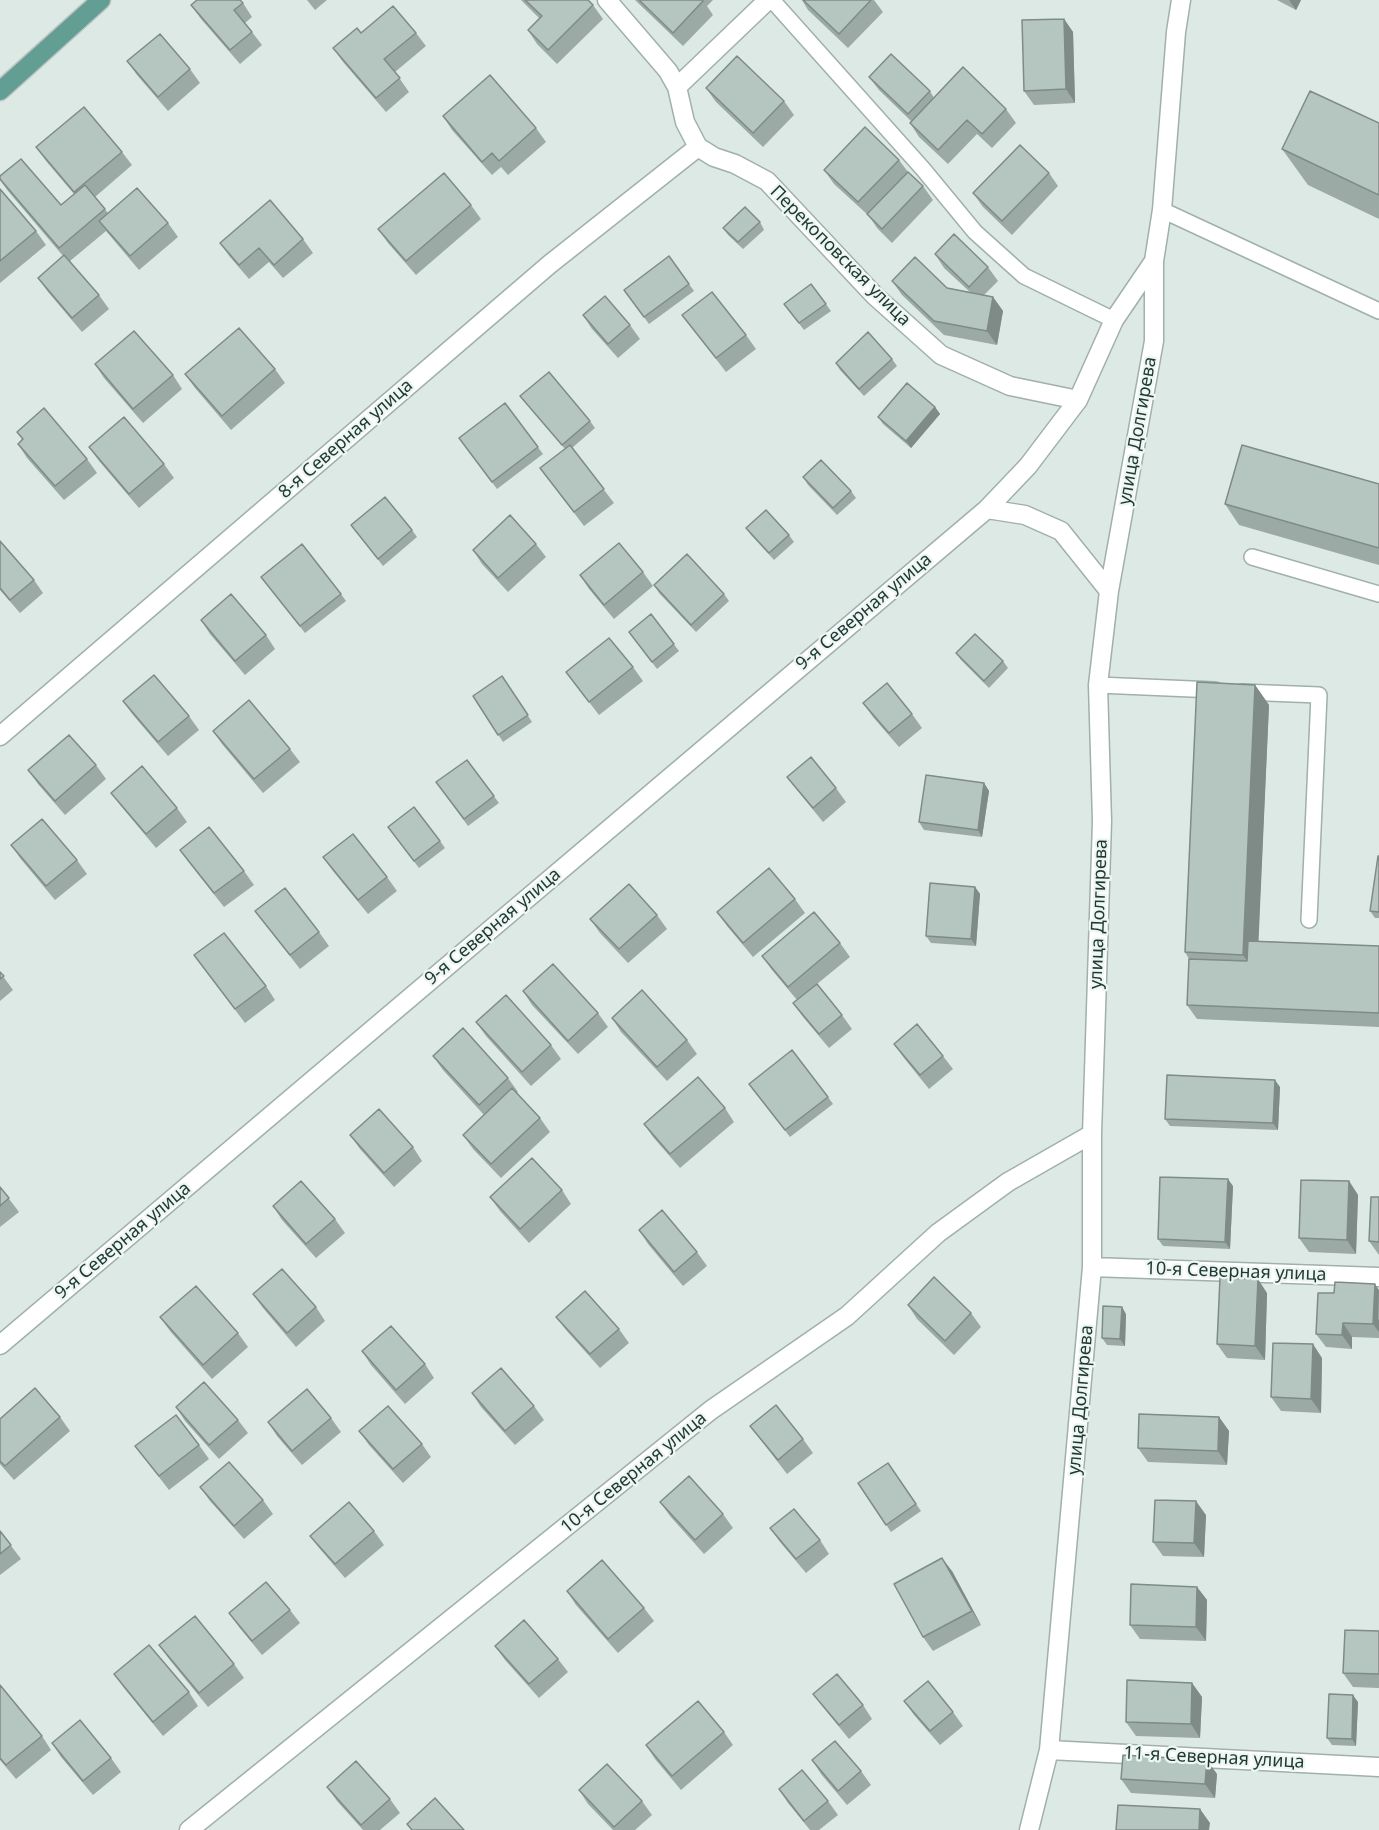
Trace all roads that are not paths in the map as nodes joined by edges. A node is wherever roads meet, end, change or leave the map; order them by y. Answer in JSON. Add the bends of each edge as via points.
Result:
{"nodes":[{"id":1,"x":101,"y":0,"type":"edge"},
{"id":2,"x":607,"y":0,"type":"edge"},
{"id":3,"x":770,"y":0,"type":"edge"},
{"id":4,"x":1181,"y":0,"type":"edge"},
{"id":5,"x":676,"y":87,"type":"junction"},
{"id":6,"x":0,"y":91,"type":"edge"},
{"id":7,"x":698,"y":147,"type":"junction"},
{"id":8,"x":1162,"y":210,"type":"junction"},
{"id":9,"x":1154,"y":261,"type":"junction"},
{"id":10,"x":1379,"y":311,"type":"edge"},
{"id":11,"x":1114,"y":320,"type":"junction"},
{"id":12,"x":1078,"y":400,"type":"junction"},
{"id":13,"x":987,"y":508,"type":"junction"},
{"id":14,"x":1252,"y":557,"type":"dead end"},
{"id":15,"x":1109,"y":591,"type":"junction"},
{"id":16,"x":1379,"y":594,"type":"edge"},
{"id":17,"x":1098,"y":685,"type":"junction"},
{"id":18,"x":0,"y":736,"type":"edge"},
{"id":19,"x":1309,"y":920,"type":"dead end"},
{"id":20,"x":1092,"y":1134,"type":"junction"},
{"id":21,"x":1092,"y":1267,"type":"junction"},
{"id":22,"x":1379,"y":1277,"type":"edge"},
{"id":23,"x":0,"y":1345,"type":"edge"},
{"id":24,"x":1049,"y":1750,"type":"junction"},
{"id":25,"x":1379,"y":1767,"type":"edge"},
{"id":26,"x":189,"y":1830,"type":"edge"},
{"id":27,"x":1029,"y":1830,"type":"edge"}],
"edges":[{"from":1,"to":6,"type":"main road"},
{"from":2,"to":5,"type":"street","via":[[668,71]]},
{"from":3,"to":5,"type":"street"},
{"from":3,"to":11,"type":"lane","via":[[975,231],[1024,276]]},
{"from":4,"to":8,"type":"street","name":"улица Долгирева"},
{"from":5,"to":7,"type":"street","via":[[685,122]]},
{"from":7,"to":12,"type":"street","name":"Перекоповская улица","via":[[767,181],[875,296],[940,355],[1010,386]]},
{"from":7,"to":18,"type":"street","name":"8-я Северная улица","via":[[550,264]]},
{"from":8,"to":9,"type":"street","name":"улица Долгирева"},
{"from":8,"to":10,"type":"lane"},
{"from":9,"to":11,"type":"street","name":"9-я Северная улица"},
{"from":9,"to":15,"type":"street","name":"улица Долгирева","via":[[1154,341]]},
{"from":11,"to":12,"type":"street","name":"9-я Северная улица"},
{"from":12,"to":13,"type":"street","name":"9-я Северная улица","via":[[1028,466]]},
{"from":13,"to":15,"type":"street","via":[[1025,515],[1061,531]]},
{"from":13,"to":23,"type":"street","name":"9-я Северная улица"},
{"from":14,"to":16,"type":"lane"},
{"from":15,"to":17,"type":"street","name":"улица Долгирева"},
{"from":17,"to":19,"type":"lane","via":[[1319,695]]},
{"from":17,"to":20,"type":"street","name":"улица Долгирева","via":[[1102,821]]},
{"from":20,"to":21,"type":"street","name":"улица Долгирева"},
{"from":20,"to":26,"type":"street","name":"10-я Северная улица","via":[[1008,1182],[938,1233],[847,1316],[711,1410]]},
{"from":21,"to":22,"type":"street","name":"10-я Северная улица"},
{"from":21,"to":24,"type":"street","name":"улица Долгирева"},
{"from":24,"to":25,"type":"street","name":"11-я Северная улица"},
{"from":24,"to":27,"type":"street","name":"улица Долгирева"}]}
